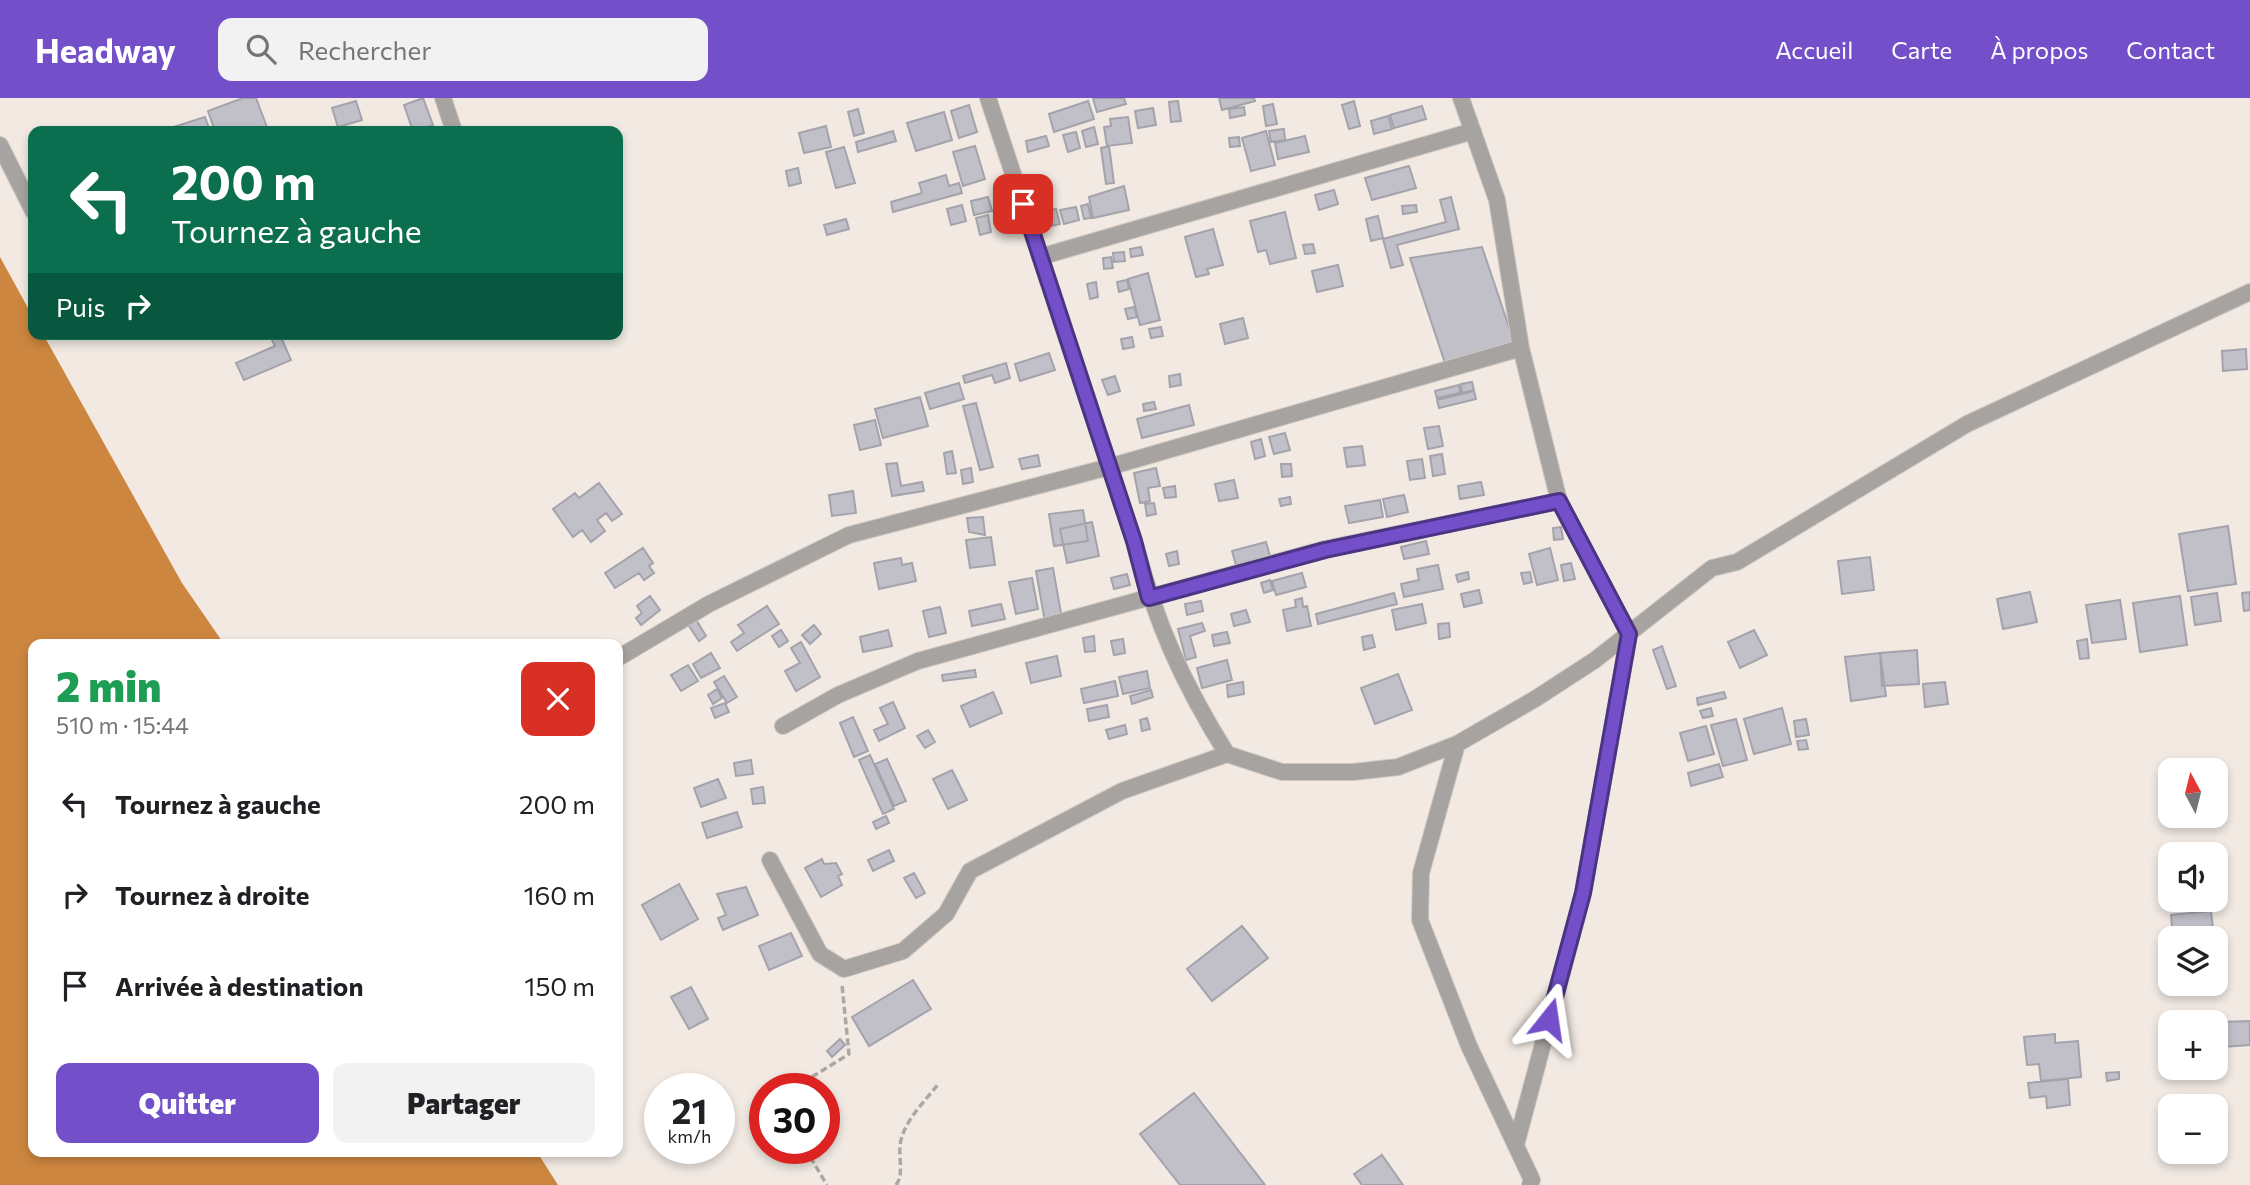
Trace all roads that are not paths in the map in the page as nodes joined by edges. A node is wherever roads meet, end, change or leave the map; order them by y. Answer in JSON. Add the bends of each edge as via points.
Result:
{"nodes":[{"id":1,"x":443,"y":98,"type":"edge"},
{"id":2,"x":988,"y":98,"type":"edge"},
{"id":3,"x":1461,"y":98,"type":"edge"},
{"id":4,"x":452,"y":126,"type":"edge"},
{"id":5,"x":1473,"y":131,"type":"junction"},
{"id":6,"x":0,"y":145,"type":"edge"},
{"id":7,"x":28,"y":201,"type":"edge"},
{"id":8,"x":1040,"y":257,"type":"junction"},
{"id":9,"x":2250,"y":292,"type":"edge"},
{"id":10,"x":1521,"y":348,"type":"junction"},
{"id":11,"x":1110,"y":467,"type":"junction"},
{"id":12,"x":1559,"y":501,"type":"junction"},
{"id":13,"x":1149,"y":598,"type":"junction"},
{"id":14,"x":1629,"y":634,"type":"junction"},
{"id":15,"x":623,"y":655,"type":"edge"},
{"id":16,"x":783,"y":726,"type":"dead end"},
{"id":17,"x":1457,"y":744,"type":"junction"},
{"id":18,"x":1227,"y":754,"type":"junction"},
{"id":19,"x":770,"y":860,"type":"dead end"},
{"id":20,"x":1516,"y":1145,"type":"junction"},
{"id":21,"x":1530,"y":1185,"type":"edge"}],
"edges":[{"from":1,"to":4,"type":"street"},
{"from":2,"to":8,"type":"street"},
{"from":3,"to":5,"type":"street"},
{"from":5,"to":8,"type":"street"},
{"from":5,"to":10,"type":"street","via":[[1497,200]]},
{"from":6,"to":7,"type":"street"},
{"from":8,"to":11,"type":"street"},
{"from":9,"to":14,"type":"street","via":[[1967,424],[1737,562],[1712,568]]},
{"from":10,"to":11,"type":"street"},
{"from":10,"to":12,"type":"street"},
{"from":11,"to":13,"type":"street"},
{"from":11,"to":15,"type":"street","via":[[849,535],[709,604]]},
{"from":12,"to":13,"type":"street","via":[[1325,550]]},
{"from":12,"to":14,"type":"street"},
{"from":13,"to":16,"type":"street","via":[[918,661],[838,695]]},
{"from":13,"to":18,"type":"street","via":[[1193,699]]},
{"from":14,"to":17,"type":"street","via":[[1535,699]]},
{"from":14,"to":20,"type":"street","via":[[1583,893]]},
{"from":17,"to":18,"type":"street","via":[[1398,767],[1353,772],[1282,772]]},
{"from":17,"to":20,"type":"street","via":[[1421,873],[1420,920],[1469,1046]]},
{"from":18,"to":19,"type":"street","via":[[1122,791],[970,871],[946,915],[903,951],[844,969],[820,954]]},
{"from":20,"to":21,"type":"street","via":[[1532,1180]]}]}
